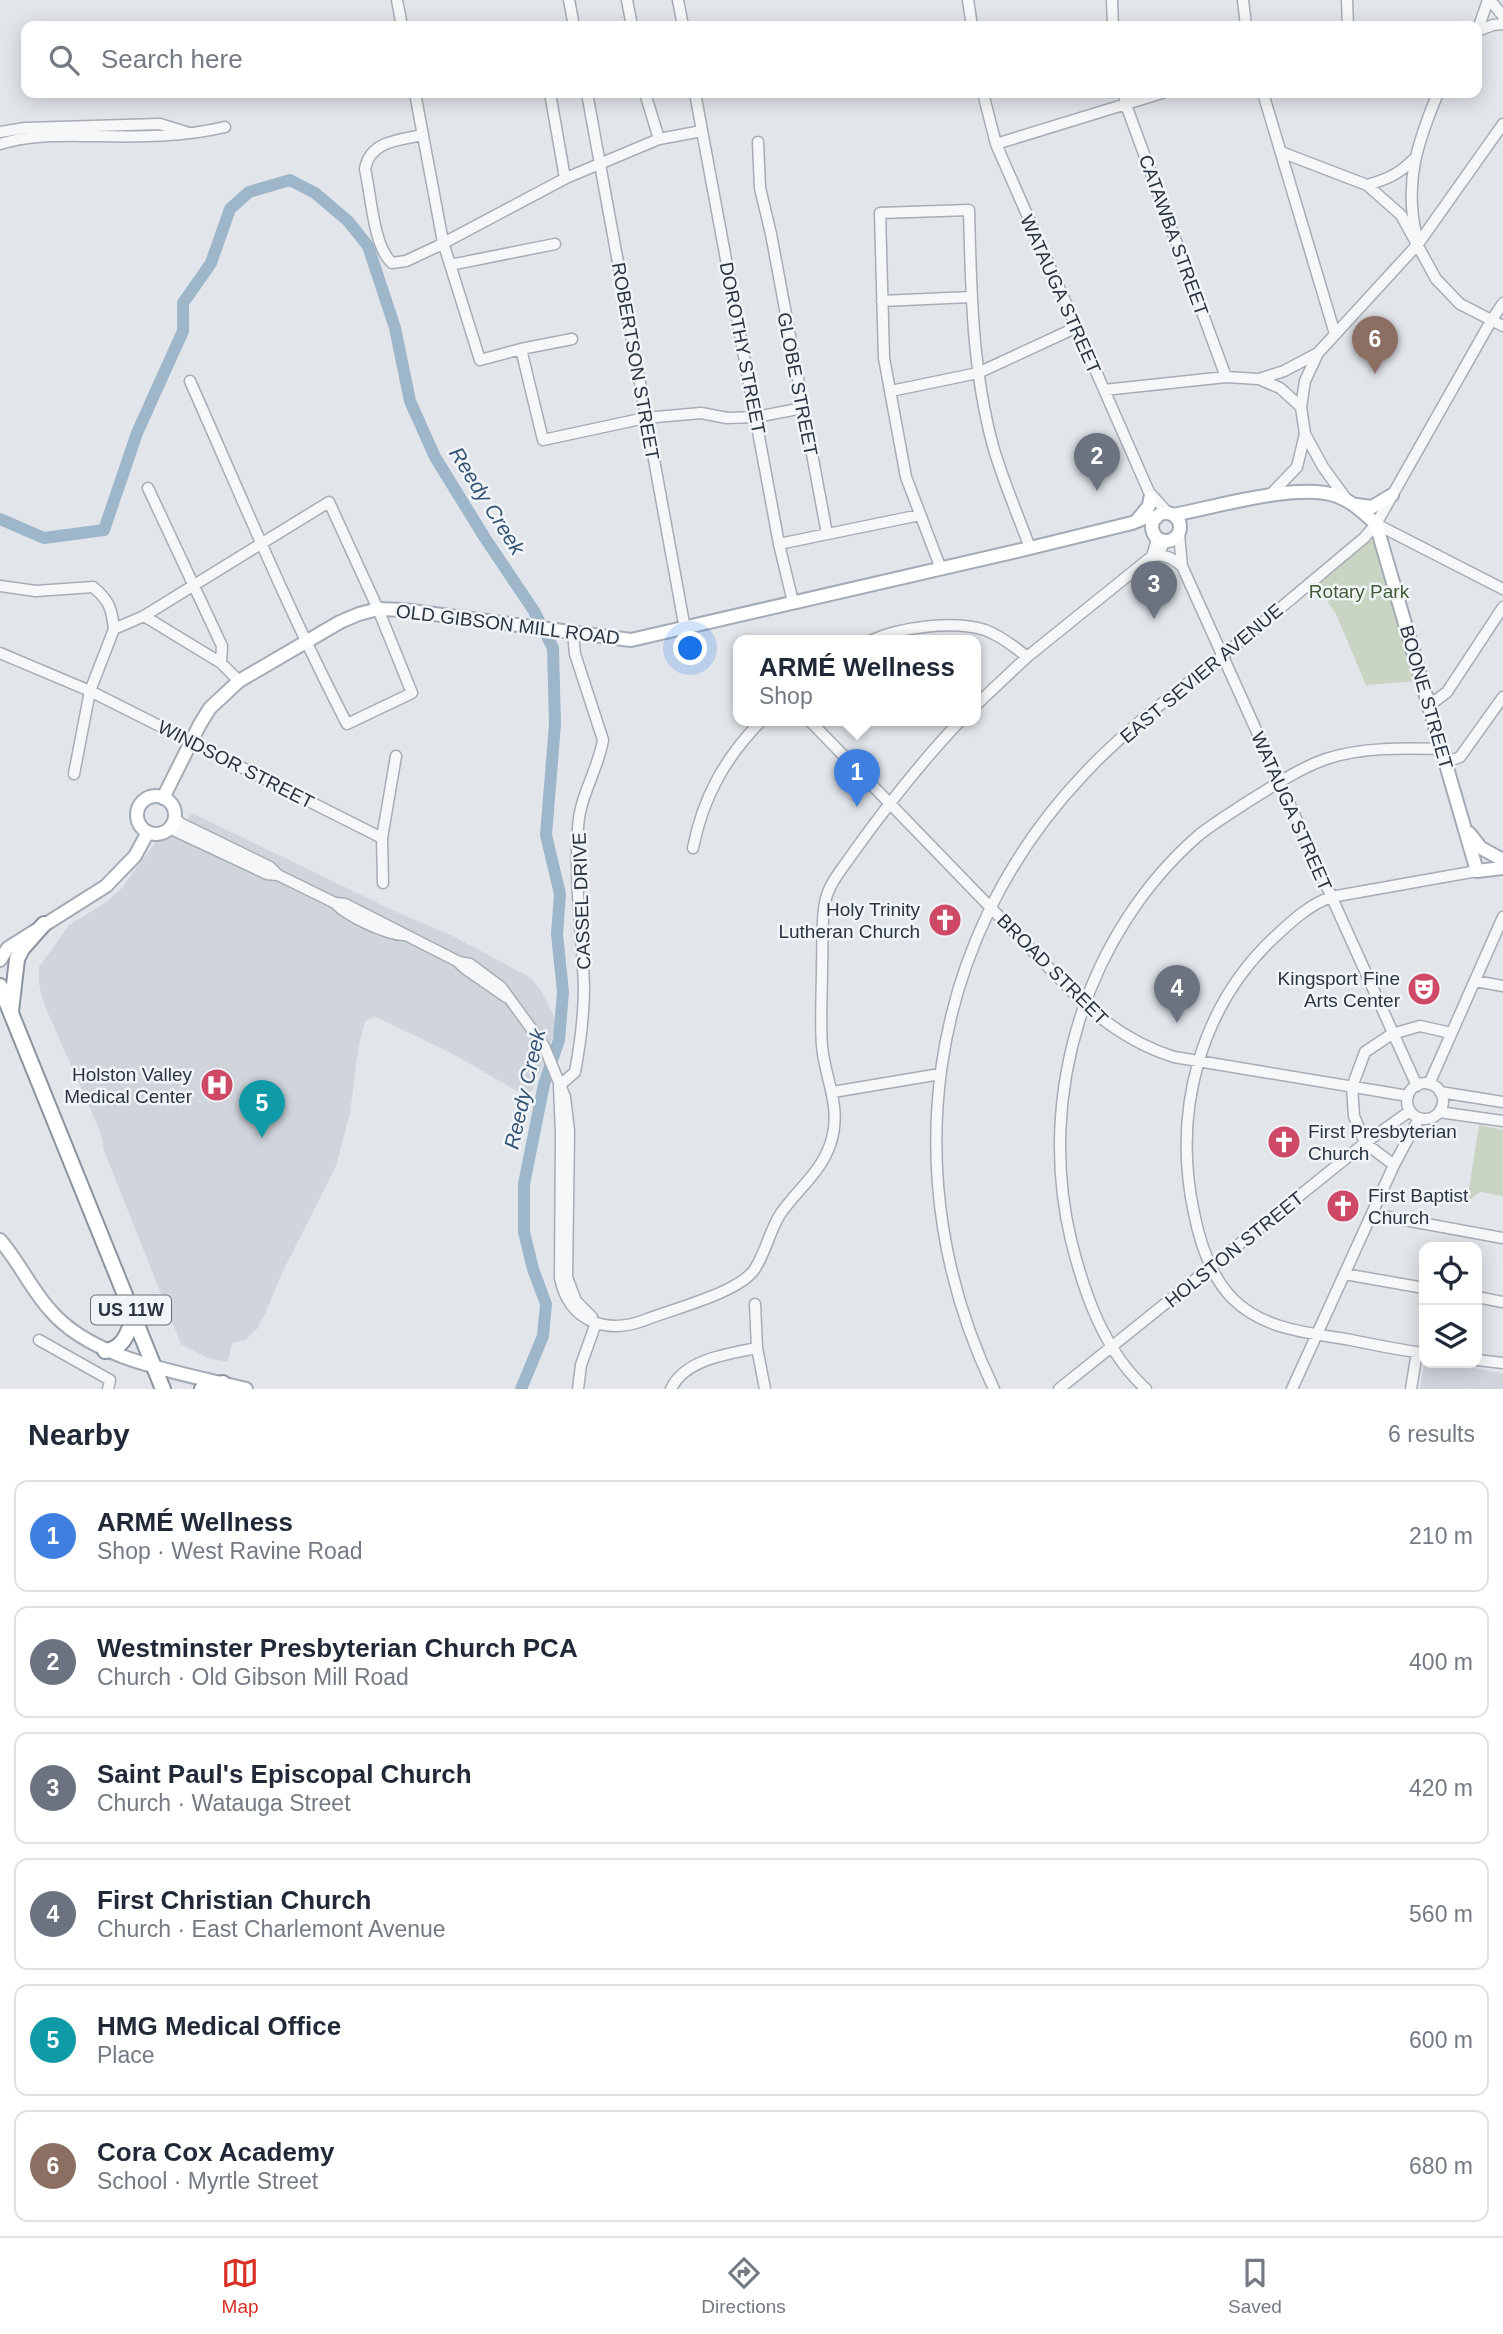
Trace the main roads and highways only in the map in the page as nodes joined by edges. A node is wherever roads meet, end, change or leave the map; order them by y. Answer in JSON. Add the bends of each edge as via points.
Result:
{"nodes":[{"id":1,"x":1149,"y":495,"type":"road end"},
{"id":2,"x":1392,"y":495,"type":"road end"},
{"id":3,"x":1351,"y":503,"type":"junction"},
{"id":4,"x":1199,"y":511,"type":"junction"},
{"id":5,"x":1132,"y":523,"type":"junction"},
{"id":6,"x":1162,"y":526,"type":"junction"},
{"id":7,"x":1180,"y":531,"type":"junction"},
{"id":8,"x":163,"y":798,"type":"junction"},
{"id":9,"x":1462,"y":817,"type":"junction"},
{"id":10,"x":148,"y":832,"type":"junction"},
{"id":11,"x":1503,"y":860,"type":"edge"},
{"id":12,"x":1503,"y":867,"type":"edge"},
{"id":13,"x":44,"y":924,"type":"junction"},
{"id":14,"x":0,"y":960,"type":"edge"},
{"id":15,"x":0,"y":986,"type":"edge"},
{"id":16,"x":5,"y":1009,"type":"edge"},
{"id":17,"x":0,"y":1240,"type":"edge"},
{"id":18,"x":134,"y":1317,"type":"junction"},
{"id":19,"x":106,"y":1351,"type":"junction"},
{"id":20,"x":153,"y":1365,"type":"junction"},
{"id":21,"x":223,"y":1383,"type":"junction"},
{"id":22,"x":163,"y":1389,"type":"edge"},
{"id":23,"x":202,"y":1389,"type":"edge"},
{"id":24,"x":246,"y":1389,"type":"edge"}],
"edges":[{"from":1,"to":5,"type":"main road","via":[[1149,506]]},
{"from":2,"to":3,"type":"main road","via":[[1372,507]]},
{"from":3,"to":4,"type":"main road","name":"OLD GIBSON MILL ROAD","via":[[1315,490]]},
{"from":3,"to":9,"type":"main road","name":"BOONE STREET","via":[[1376,524]]},
{"from":4,"to":6,"type":"main road","name":"OLD GIBSON MILL ROAD"},
{"from":4,"to":7,"type":"main road"},
{"from":5,"to":6,"type":"main road","name":"OLD GIBSON MILL ROAD","via":[[1149,516]]},
{"from":5,"to":8,"type":"main road","name":"OLD GIBSON MILL ROAD","via":[[631,640],[378,609],[340,622],[239,681],[210,708]]},
{"from":6,"to":7,"type":"main road","via":[[1174,539]]},
{"from":6,"to":7,"type":"main road","via":[[1179,521]]},
{"from":8,"to":10,"type":"main road","via":[[172,806],[171,823],[159,833]]},
{"from":8,"to":10,"type":"main road","via":[[152,796],[138,807],[139,824]]},
{"from":9,"to":11,"type":"main road","via":[[1480,848]]},
{"from":9,"to":12,"type":"main road","name":"BOONE STREET","via":[[1477,870]]},
{"from":10,"to":13,"type":"main road","via":[[135,856],[106,886]]},
{"from":13,"to":14,"type":"main road","via":[[8,948]]},
{"from":13,"to":16,"type":"highway","via":[[17,958]]},
{"from":15,"to":16,"type":"highway","number":"US 11W"},
{"from":16,"to":18,"type":"highway","number":"US 11W"},
{"from":17,"to":19,"type":"main road","via":[[48,1309],[83,1340]]},
{"from":18,"to":19,"type":"highway","via":[[122,1343]]},
{"from":18,"to":20,"type":"highway","number":"US 11W"},
{"from":19,"to":20,"type":"main road"},
{"from":20,"to":21,"type":"main road"},
{"from":20,"to":22,"type":"highway","number":"US 11W"},
{"from":21,"to":23,"type":"highway"},
{"from":21,"to":24,"type":"main road"}]}
